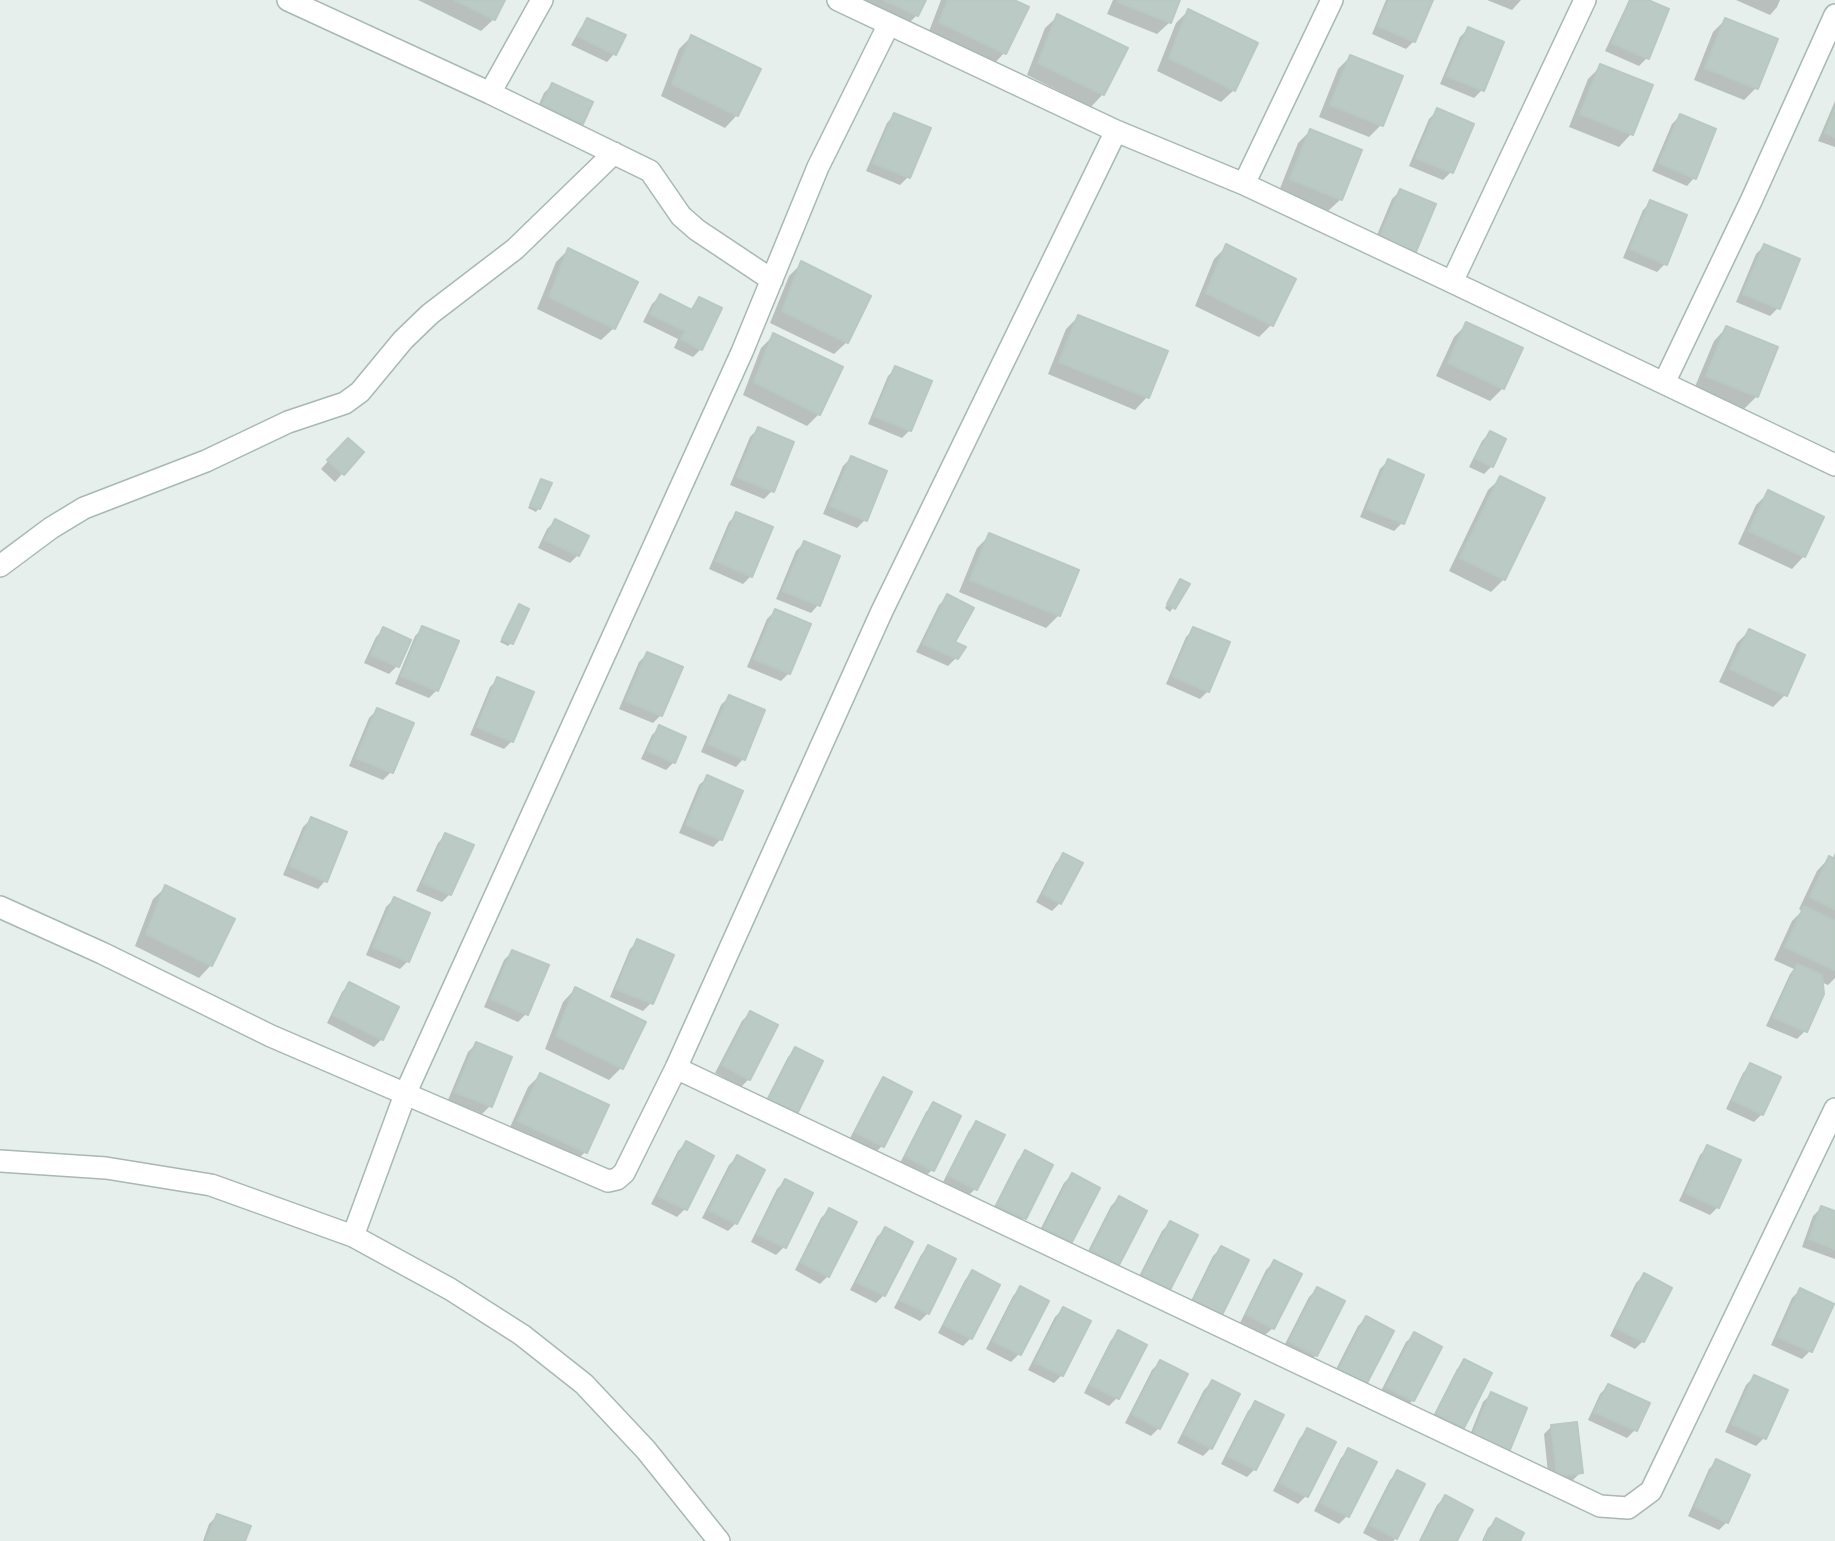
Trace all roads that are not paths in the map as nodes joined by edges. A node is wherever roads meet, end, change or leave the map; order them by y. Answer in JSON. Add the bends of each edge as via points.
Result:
{"nodes":[{"id":1,"x":288,"y":0,"type":"edge"},
{"id":2,"x":542,"y":0,"type":"edge"},
{"id":3,"x":838,"y":0,"type":"edge"},
{"id":4,"x":1332,"y":0,"type":"edge"},
{"id":5,"x":1585,"y":0,"type":"edge"},
{"id":6,"x":1835,"y":15,"type":"edge"},
{"id":7,"x":889,"y":24,"type":"junction"},
{"id":8,"x":490,"y":93,"type":"junction"},
{"id":9,"x":1116,"y":131,"type":"junction"},
{"id":10,"x":614,"y":153,"type":"junction"},
{"id":11,"x":1244,"y":184,"type":"junction"},
{"id":12,"x":772,"y":280,"type":"junction"},
{"id":13,"x":1452,"y":282,"type":"junction"},
{"id":14,"x":1664,"y":383,"type":"junction"},
{"id":15,"x":1835,"y":465,"type":"edge"},
{"id":16,"x":0,"y":566,"type":"edge"},
{"id":17,"x":0,"y":907,"type":"edge"},
{"id":18,"x":676,"y":1068,"type":"junction"},
{"id":19,"x":406,"y":1092,"type":"junction"},
{"id":20,"x":1835,"y":1109,"type":"edge"},
{"id":21,"x":0,"y":1161,"type":"edge"},
{"id":22,"x":354,"y":1236,"type":"junction"},
{"id":23,"x":719,"y":1541,"type":"edge"}],
"edges":[{"from":1,"to":8,"type":"street"},
{"from":2,"to":8,"type":"street"},
{"from":3,"to":7,"type":"street"},
{"from":4,"to":11,"type":"street"},
{"from":5,"to":13,"type":"street"},
{"from":6,"to":14,"type":"street"},
{"from":7,"to":9,"type":"street"},
{"from":7,"to":12,"type":"street","via":[[818,167]]},
{"from":8,"to":10,"type":"street"},
{"from":9,"to":11,"type":"street"},
{"from":9,"to":18,"type":"street","via":[[883,611]]},
{"from":10,"to":12,"type":"street","via":[[650,171],[681,216]]},
{"from":10,"to":16,"type":"street","via":[[514,249],[430,314],[345,403],[288,422],[206,461],[84,508]]},
{"from":11,"to":13,"type":"street"},
{"from":12,"to":19,"type":"street"},
{"from":13,"to":14,"type":"street"},
{"from":14,"to":15,"type":"street"},
{"from":17,"to":19,"type":"street","via":[[271,1036]]},
{"from":18,"to":19,"type":"street","via":[[624,1173],[608,1181]]},
{"from":18,"to":20,"type":"street","via":[[1600,1506],[1628,1508],[1651,1491]]},
{"from":19,"to":22,"type":"street"},
{"from":21,"to":22,"type":"street","via":[[106,1168],[211,1185]]},
{"from":22,"to":23,"type":"street","via":[[522,1335],[584,1384],[646,1450]]}]}
